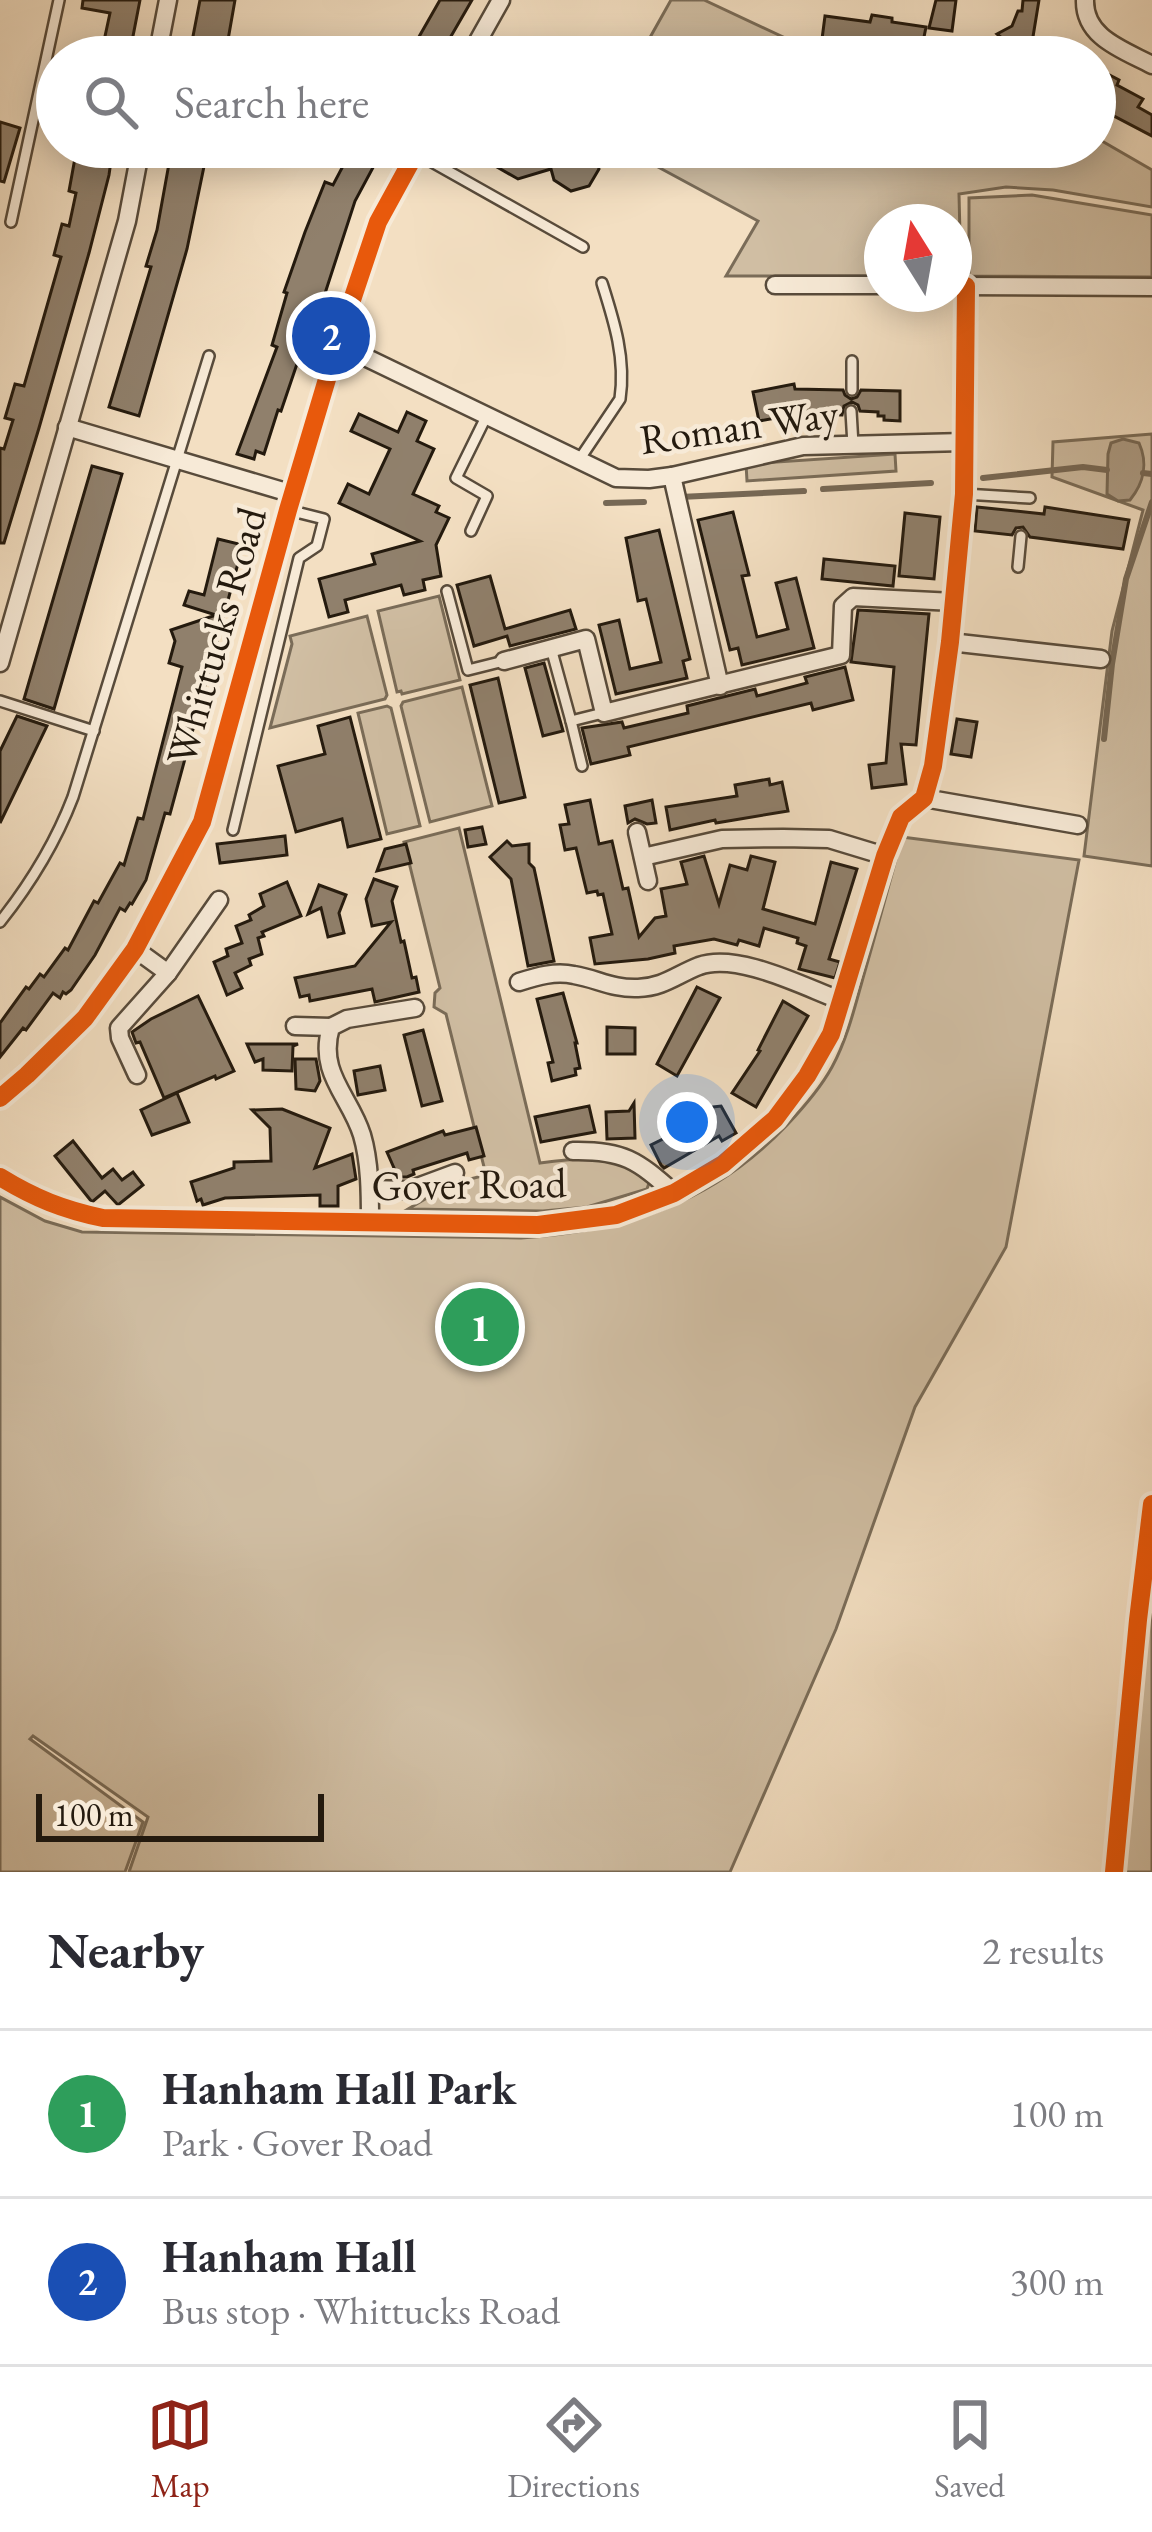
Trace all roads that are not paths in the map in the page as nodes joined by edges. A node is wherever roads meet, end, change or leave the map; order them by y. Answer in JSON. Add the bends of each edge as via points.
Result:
{"nodes":[{"id":1,"x":59,"y":0,"type":"edge"},
{"id":2,"x":168,"y":0,"type":"edge"},
{"id":3,"x":501,"y":0,"type":"edge"},
{"id":4,"x":1085,"y":0,"type":"edge"},
{"id":5,"x":51,"y":36,"type":"edge"},
{"id":6,"x":161,"y":36,"type":"edge"},
{"id":7,"x":481,"y":36,"type":"edge"},
{"id":8,"x":1101,"y":36,"type":"edge"},
{"id":9,"x":1116,"y":44,"type":"edge"},
{"id":10,"x":1152,"y":65,"type":"edge"},
{"id":11,"x":36,"y":106,"type":"edge"},
{"id":12,"x":137,"y":168,"type":"edge"},
{"id":13,"x":407,"y":168,"type":"edge"},
{"id":14,"x":448,"y":168,"type":"edge"},
{"id":15,"x":11,"y":222,"type":"dead end"},
{"id":16,"x":583,"y":247,"type":"dead end"},
{"id":17,"x":602,"y":284,"type":"dead end"},
{"id":18,"x":775,"y":285,"type":"dead end"},
{"id":19,"x":864,"y":285,"type":"edge"},
{"id":20,"x":972,"y":286,"type":"edge"},
{"id":21,"x":1152,"y":287,"type":"edge"},
{"id":22,"x":961,"y":312,"type":"edge"},
{"id":23,"x":338,"y":344,"type":"junction"},
{"id":24,"x":209,"y":356,"type":"dead end"},
{"id":25,"x":852,"y":361,"type":"dead end"},
{"id":26,"x":852,"y":390,"type":"dead end"},
{"id":27,"x":851,"y":411,"type":"dead end"},
{"id":28,"x":487,"y":415,"type":"junction"},
{"id":29,"x":67,"y":427,"type":"junction"},
{"id":30,"x":964,"y":442,"type":"junction"},
{"id":31,"x":853,"y":445,"type":"junction"},
{"id":32,"x":175,"y":460,"type":"junction"},
{"id":33,"x":579,"y":460,"type":"junction"},
{"id":34,"x":671,"y":476,"type":"junction"},
{"id":35,"x":964,"y":494,"type":"junction"},
{"id":36,"x":290,"y":502,"type":"junction"},
{"id":37,"x":1023,"y":512,"type":"dead end"},
{"id":38,"x":471,"y":530,"type":"dead end"},
{"id":39,"x":1021,"y":536,"type":"dead end"},
{"id":40,"x":1018,"y":567,"type":"dead end"},
{"id":41,"x":447,"y":591,"type":"dead end"},
{"id":42,"x":954,"y":602,"type":"junction"},
{"id":43,"x":950,"y":642,"type":"junction"},
{"id":44,"x":551,"y":649,"type":"junction"},
{"id":45,"x":1101,"y":659,"type":"dead end"},
{"id":46,"x":504,"y":661,"type":"joint"},
{"id":47,"x":0,"y":663,"type":"edge"},
{"id":48,"x":720,"y":686,"type":"junction"},
{"id":49,"x":0,"y":701,"type":"edge"},
{"id":50,"x":604,"y":713,"type":"junction"},
{"id":51,"x":571,"y":721,"type":"junction"},
{"id":52,"x":94,"y":730,"type":"junction"},
{"id":53,"x":582,"y":766,"type":"dead end"},
{"id":54,"x":924,"y":798,"type":"junction"},
{"id":55,"x":1078,"y":825,"type":"dead end"},
{"id":56,"x":233,"y":830,"type":"dead end"},
{"id":57,"x":637,"y":832,"type":"dead end"},
{"id":58,"x":885,"y":856,"type":"junction"},
{"id":59,"x":643,"y":857,"type":"junction"},
{"id":60,"x":648,"y":880,"type":"dead end"},
{"id":61,"x":219,"y":899,"type":"dead end"},
{"id":62,"x":0,"y":922,"type":"edge"},
{"id":63,"x":135,"y":949,"type":"junction"},
{"id":64,"x":167,"y":973,"type":"junction"},
{"id":65,"x":520,"y":982,"type":"dead end"},
{"id":66,"x":842,"y":1001,"type":"junction"},
{"id":67,"x":415,"y":1008,"type":"dead end"},
{"id":68,"x":295,"y":1026,"type":"dead end"},
{"id":69,"x":331,"y":1027,"type":"junction"},
{"id":70,"x":137,"y":1075,"type":"dead end"},
{"id":71,"x":0,"y":1098,"type":"edge"},
{"id":72,"x":573,"y":1151,"type":"dead end"},
{"id":73,"x":454,"y":1173,"type":"dead end"},
{"id":74,"x":0,"y":1177,"type":"edge"},
{"id":75,"x":370,"y":1190,"type":"junction"},
{"id":76,"x":674,"y":1193,"type":"junction"},
{"id":77,"x":370,"y":1222,"type":"junction"}],
"edges":[{"from":1,"to":5,"type":"lane"},
{"from":2,"to":6,"type":"street"},
{"from":3,"to":7,"type":"street"},
{"from":4,"to":8,"type":"street"},
{"from":9,"to":10,"type":"street"},
{"from":11,"to":15,"type":"lane"},
{"from":12,"to":29,"type":"street"},
{"from":13,"to":23,"type":"street","name":"Whittucks Road","via":[[378,222]]},
{"from":14,"to":16,"type":"lane"},
{"from":17,"to":33,"type":"lane","via":[[620,342],[620,398]]},
{"from":18,"to":19,"type":"street"},
{"from":20,"to":21,"type":"street"},
{"from":22,"to":30,"type":"street"},
{"from":23,"to":28,"type":"street","name":"Roman Way"},
{"from":23,"to":36,"type":"street","name":"Whittucks Road"},
{"from":24,"to":32,"type":"lane"},
{"from":25,"to":26,"type":"lane"},
{"from":27,"to":31,"type":"lane"},
{"from":28,"to":33,"type":"street","name":"Roman Way"},
{"from":28,"to":38,"type":"lane","via":[[456,478],[487,496]]},
{"from":29,"to":32,"type":"street"},
{"from":29,"to":47,"type":"street"},
{"from":30,"to":31,"type":"street","name":"Roman Way"},
{"from":30,"to":35,"type":"street"},
{"from":31,"to":34,"type":"street","name":"Roman Way","via":[[803,446]]},
{"from":32,"to":36,"type":"street"},
{"from":32,"to":52,"type":"lane"},
{"from":33,"to":34,"type":"street","name":"Roman Way","via":[[616,478]]},
{"from":34,"to":48,"type":"street"},
{"from":35,"to":37,"type":"lane","via":[[1028,498]]},
{"from":35,"to":42,"type":"street"},
{"from":36,"to":56,"type":"lane","via":[[324,519],[317,546],[298,558]]},
{"from":36,"to":63,"type":"street","name":"Whittucks Road","via":[[202,822]]},
{"from":39,"to":40,"type":"lane"},
{"from":41,"to":46,"type":"lane","via":[[468,670]]},
{"from":42,"to":43,"type":"street"},
{"from":42,"to":48,"type":"street","via":[[854,596],[843,606],[841,655]]},
{"from":43,"to":45,"type":"street"},
{"from":43,"to":54,"type":"street"},
{"from":44,"to":46,"type":"street"},
{"from":44,"to":50,"type":"street","via":[[586,639]]},
{"from":44,"to":51,"type":"lane"},
{"from":48,"to":50,"type":"street"},
{"from":49,"to":52,"type":"lane"},
{"from":50,"to":51,"type":"lane"},
{"from":51,"to":53,"type":"lane"},
{"from":52,"to":62,"type":"lane","via":[[57,838]]},
{"from":54,"to":55,"type":"street"},
{"from":54,"to":58,"type":"street","name":"Gover Road","via":[[901,817]]},
{"from":57,"to":59,"type":"street"},
{"from":58,"to":59,"type":"street","via":[[830,839],[783,838],[722,839]]},
{"from":58,"to":66,"type":"street","name":"Gover Road"},
{"from":59,"to":60,"type":"street"},
{"from":61,"to":64,"type":"street"},
{"from":63,"to":64,"type":"street"},
{"from":63,"to":71,"type":"street","name":"Whittucks Road","via":[[86,1018]]},
{"from":64,"to":70,"type":"street","via":[[119,1028]]},
{"from":65,"to":66,"type":"street","via":[[574,974],[642,988],[722,962]]},
{"from":66,"to":76,"type":"street","name":"Gover Road","via":[[831,1034],[775,1120]]},
{"from":67,"to":69,"type":"street"},
{"from":68,"to":69,"type":"street"},
{"from":69,"to":75,"type":"street","name":"Gover Road","via":[[330,1068],[362,1133]]},
{"from":72,"to":76,"type":"street","name":"Gover Road","via":[[605,1150],[642,1164]]},
{"from":73,"to":75,"type":"street","name":"Gover Road","via":[[409,1190]]},
{"from":74,"to":77,"type":"street","name":"Gover Road","via":[[38,1200],[103,1218]]},
{"from":75,"to":77,"type":"street","name":"Gover Road"},
{"from":76,"to":77,"type":"street","name":"Gover Road","via":[[616,1215],[538,1226]]}]}
